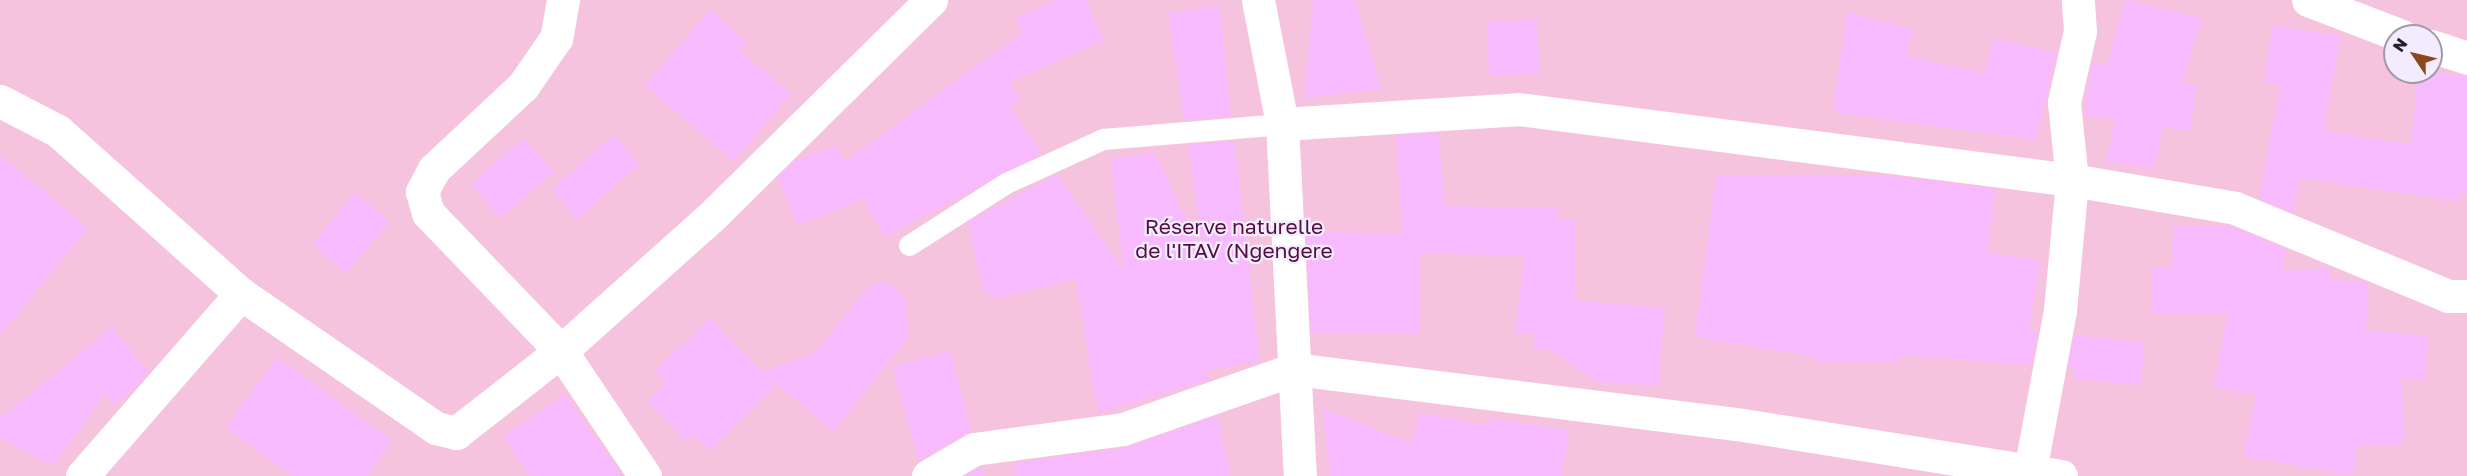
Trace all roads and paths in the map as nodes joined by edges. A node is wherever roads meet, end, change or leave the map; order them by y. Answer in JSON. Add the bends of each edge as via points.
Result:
{"nodes":[{"id":1,"x":563,"y":0,"type":"edge"},
{"id":2,"x":931,"y":0,"type":"edge"},
{"id":3,"x":1258,"y":0,"type":"edge"},
{"id":4,"x":2078,"y":0,"type":"edge"},
{"id":5,"x":2308,"y":0,"type":"edge"},
{"id":6,"x":2383,"y":29,"type":"edge"},
{"id":7,"x":2443,"y":50,"type":"edge"},
{"id":8,"x":2467,"y":58,"type":"edge"},
{"id":9,"x":0,"y":101,"type":"edge"},
{"id":10,"x":1282,"y":124,"type":"junction"},
{"id":11,"x":2072,"y":180,"type":"junction"},
{"id":12,"x":909,"y":245,"type":"dead end"},
{"id":13,"x":241,"y":294,"type":"junction"},
{"id":14,"x":2467,"y":297,"type":"edge"},
{"id":15,"x":561,"y":351,"type":"junction"},
{"id":16,"x":1294,"y":369,"type":"junction"},
{"id":17,"x":2029,"y":473,"type":"edge"},
{"id":18,"x":82,"y":476,"type":"edge"},
{"id":19,"x":645,"y":476,"type":"edge"},
{"id":20,"x":928,"y":476,"type":"edge"},
{"id":21,"x":1300,"y":476,"type":"edge"},
{"id":22,"x":2061,"y":476,"type":"edge"}],
"edges":[{"from":1,"to":15,"type":"street","via":[[556,38],[523,86],[434,169],[422,192],[428,213]]},
{"from":2,"to":15,"type":"street","via":[[714,214]]},
{"from":3,"to":10,"type":"street"},
{"from":4,"to":11,"type":"street","via":[[2080,31],[2064,102]]},
{"from":5,"to":6,"type":"street"},
{"from":7,"to":8,"type":"street"},
{"from":9,"to":13,"type":"street","via":[[58,131]]},
{"from":10,"to":11,"type":"street","via":[[1518,110]]},
{"from":10,"to":12,"type":"lane","via":[[1103,139],[1006,183]]},
{"from":10,"to":16,"type":"street"},
{"from":11,"to":14,"type":"street","via":[[2235,208],[2448,296]]},
{"from":11,"to":17,"type":"street","via":[[2060,310]]},
{"from":13,"to":15,"type":"street","via":[[436,428],[456,433]]},
{"from":13,"to":18,"type":"street"},
{"from":15,"to":19,"type":"street"},
{"from":16,"to":17,"type":"street","via":[[1743,425]]},
{"from":16,"to":20,"type":"street","via":[[1123,429],[974,448]]},
{"from":16,"to":21,"type":"street"},
{"from":17,"to":22,"type":"street"}]}
